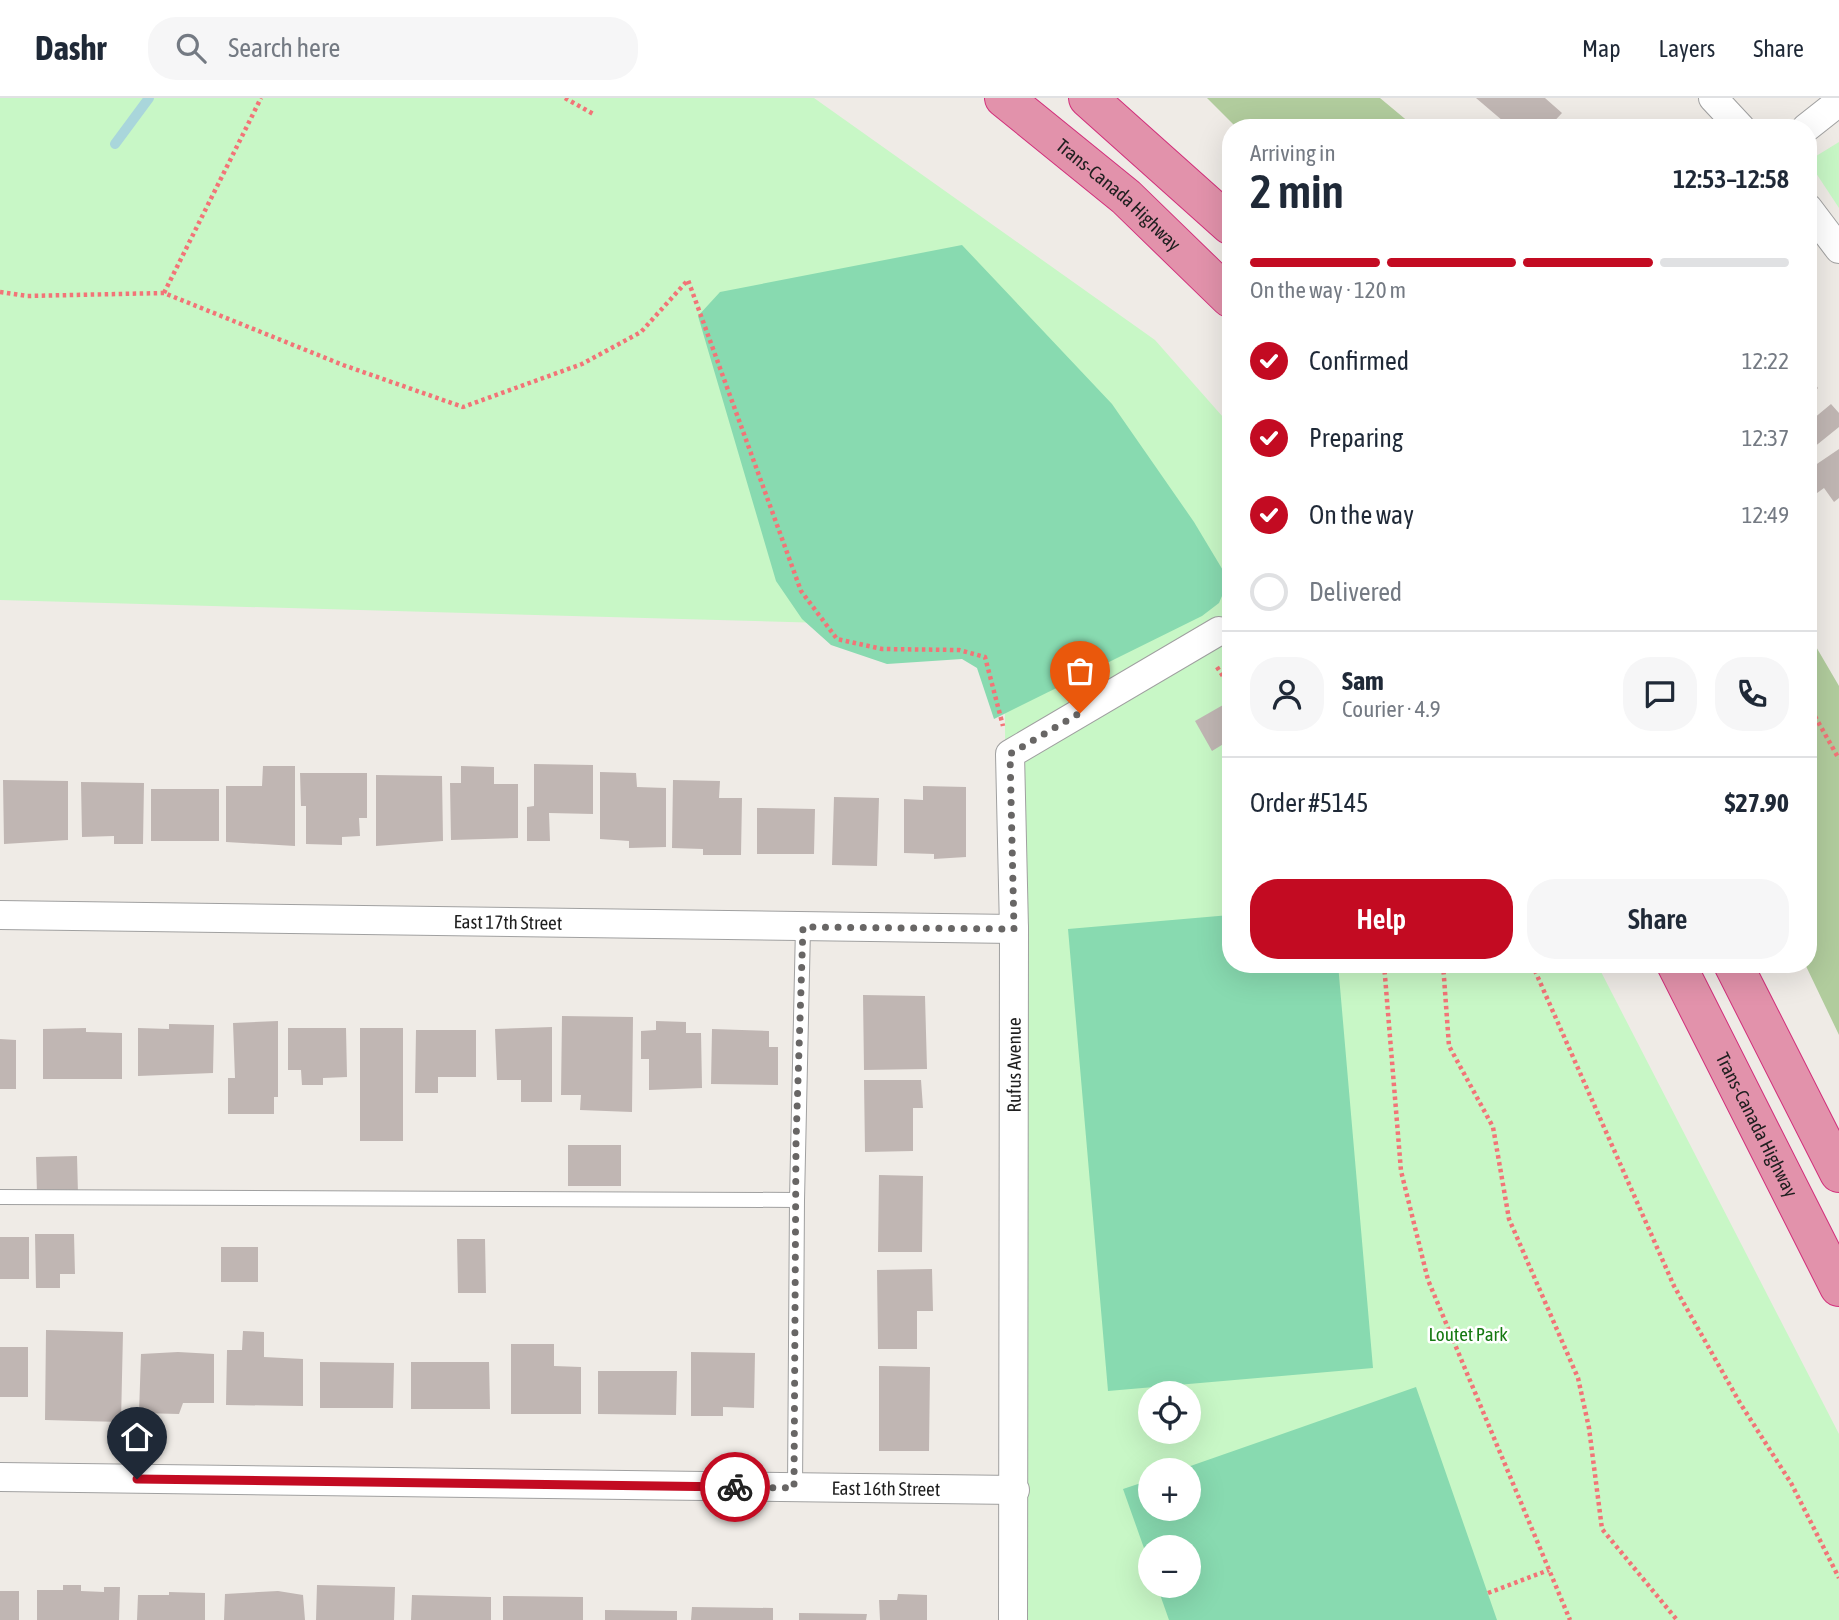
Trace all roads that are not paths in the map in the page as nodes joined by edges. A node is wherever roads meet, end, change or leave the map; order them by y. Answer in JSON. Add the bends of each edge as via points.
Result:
{"nodes":[{"id":1,"x":1004,"y":98,"type":"edge"},
{"id":2,"x":1088,"y":98,"type":"edge"},
{"id":3,"x":1713,"y":98,"type":"edge"},
{"id":4,"x":1839,"y":102,"type":"edge"},
{"id":5,"x":1733,"y":119,"type":"edge"},
{"id":6,"x":1817,"y":119,"type":"edge"},
{"id":7,"x":1222,"y":218,"type":"edge"},
{"id":8,"x":1817,"y":220,"type":"edge"},
{"id":9,"x":1839,"y":249,"type":"edge"},
{"id":10,"x":1222,"y":290,"type":"edge"},
{"id":11,"x":1219,"y":631,"type":"dead end"},
{"id":12,"x":0,"y":915,"type":"edge"},
{"id":13,"x":803,"y":927,"type":"junction"},
{"id":14,"x":1014,"y":929,"type":"junction"},
{"id":15,"x":1681,"y":973,"type":"edge"},
{"id":16,"x":1738,"y":973,"type":"edge"},
{"id":17,"x":1839,"y":1173,"type":"edge"},
{"id":18,"x":0,"y":1197,"type":"edge"},
{"id":19,"x":797,"y":1200,"type":"junction"},
{"id":20,"x":1839,"y":1287,"type":"edge"},
{"id":21,"x":0,"y":1477,"type":"edge"},
{"id":22,"x":794,"y":1488,"type":"junction"},
{"id":23,"x":1015,"y":1490,"type":"junction"},
{"id":24,"x":1013,"y":1620,"type":"edge"}],
"edges":[{"from":1,"to":10,"type":"highway","name":"Trans-Canada Highway","via":[[1126,197]]},
{"from":2,"to":7,"type":"highway"},
{"from":3,"to":5,"type":"street"},
{"from":4,"to":6,"type":"street"},
{"from":8,"to":9,"type":"street"},
{"from":11,"to":14,"type":"street","name":"Rufus Avenue","via":[[1010,754]]},
{"from":12,"to":13,"type":"street","name":"East 17th Street"},
{"from":13,"to":14,"type":"street","name":"East 17th Street"},
{"from":13,"to":19,"type":"lane"},
{"from":14,"to":23,"type":"street","name":"Rufus Avenue"},
{"from":15,"to":20,"type":"highway","name":"Trans-Canada Highway"},
{"from":16,"to":17,"type":"highway"},
{"from":18,"to":19,"type":"lane"},
{"from":19,"to":22,"type":"lane"},
{"from":21,"to":22,"type":"street","name":"East 16th Street"},
{"from":22,"to":23,"type":"street","name":"East 16th Street"},
{"from":23,"to":24,"type":"street","name":"Rufus Avenue"}]}
